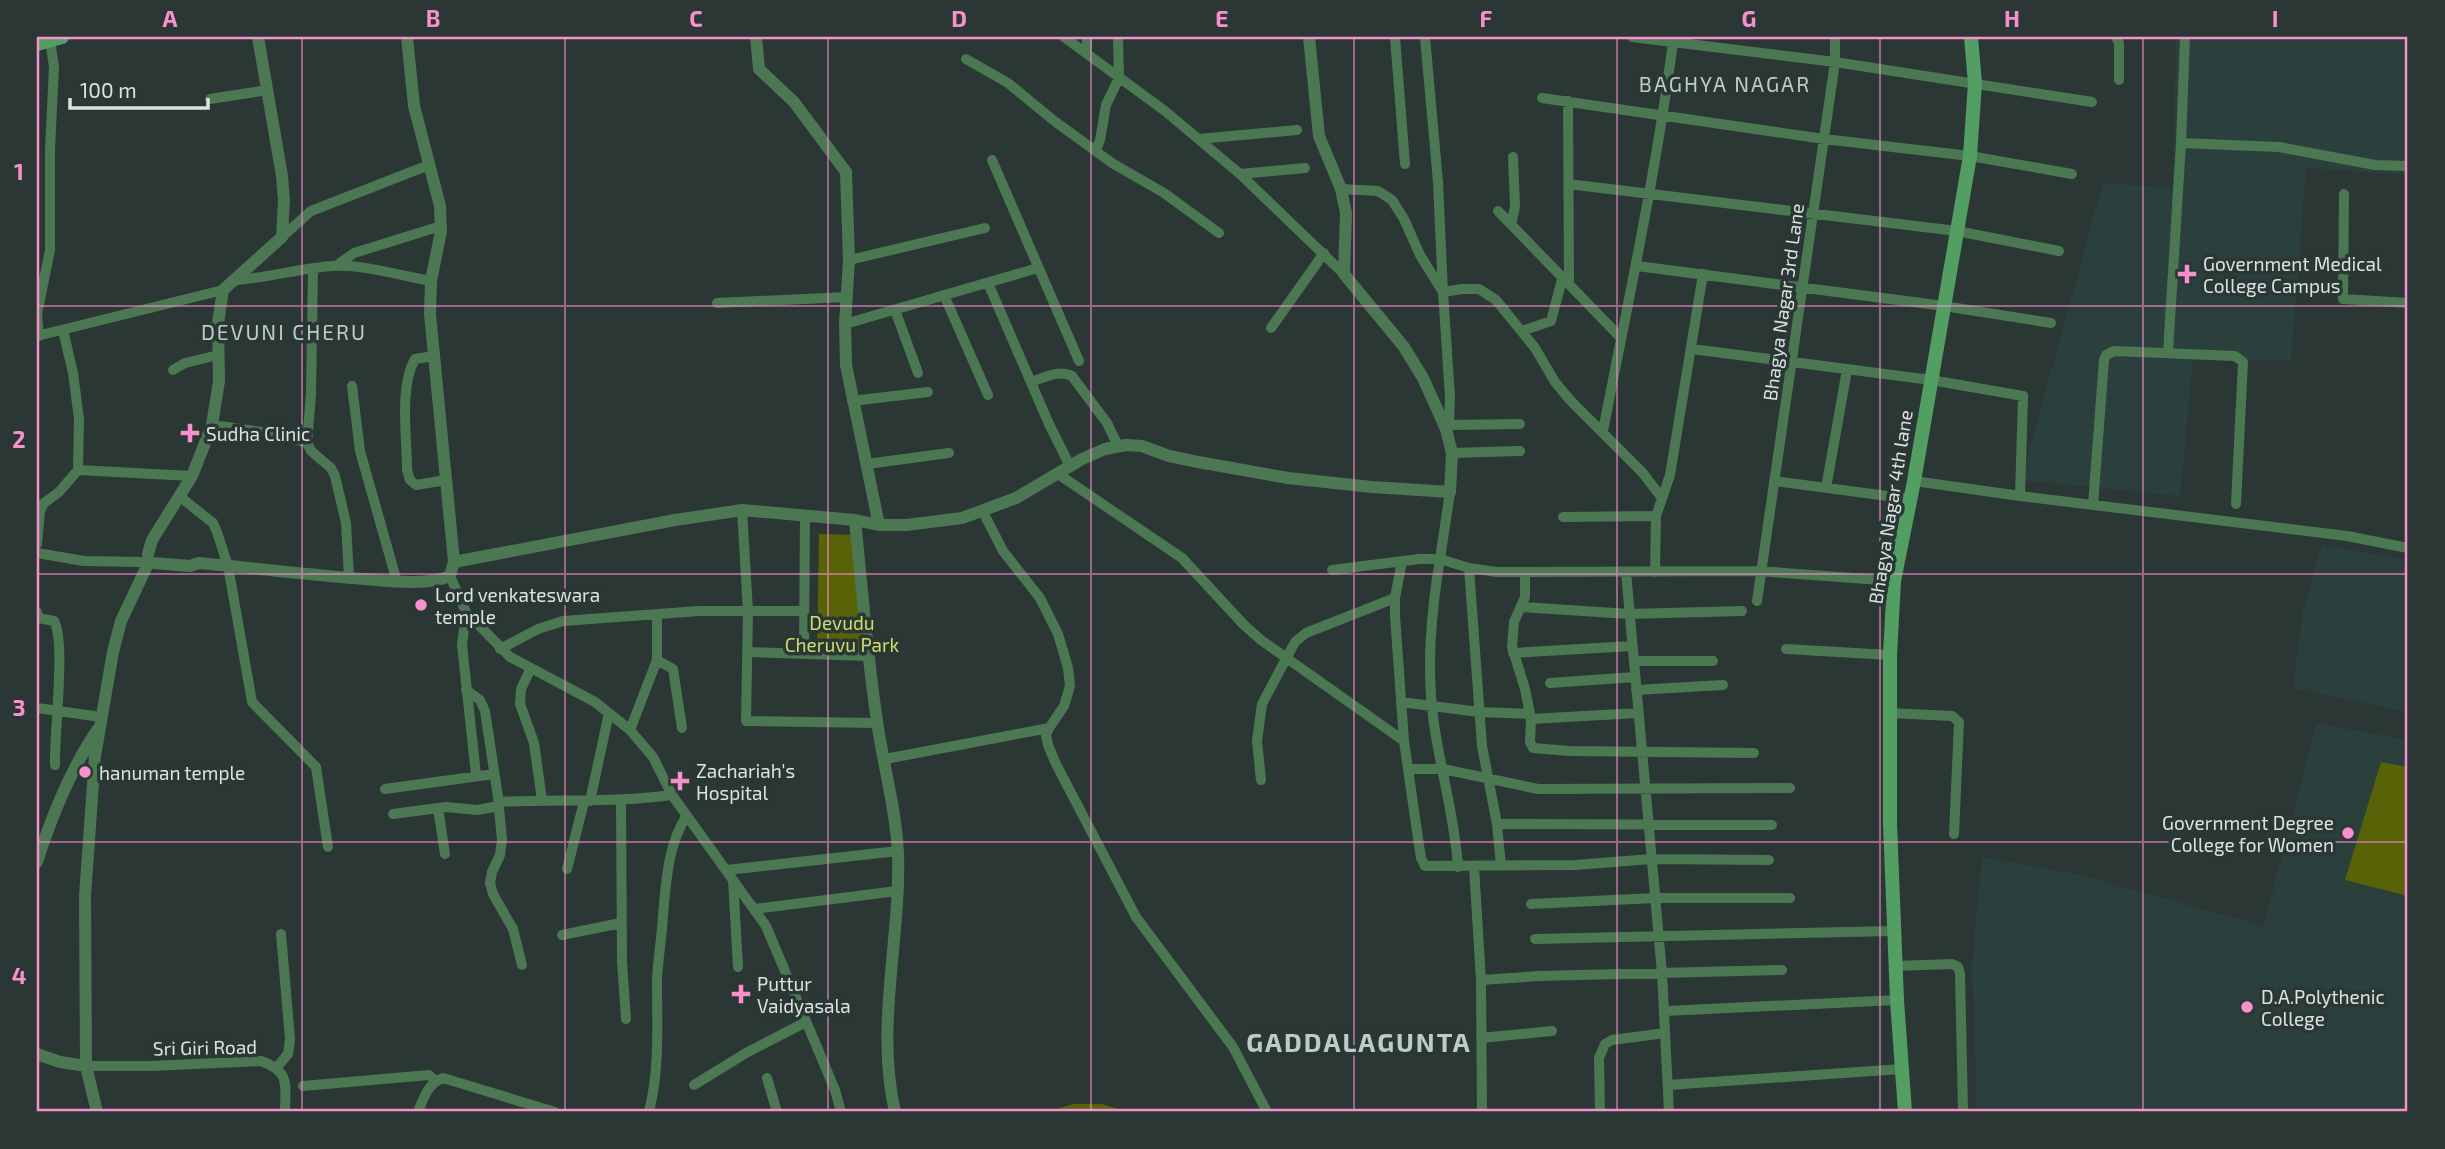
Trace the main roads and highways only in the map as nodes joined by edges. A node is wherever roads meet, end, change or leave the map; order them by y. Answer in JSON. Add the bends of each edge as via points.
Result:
{"nodes":[{"id":1,"x":1971,"y":37,"type":"edge"},
{"id":2,"x":1905,"y":1112,"type":"edge"}],
"edges":[{"from":1,"to":2,"type":"main road","name":"Bhagya Nagar 4th lane","via":[[1975,83],[1970,156],[1894,581],[1889,713],[1893,931]]}]}
